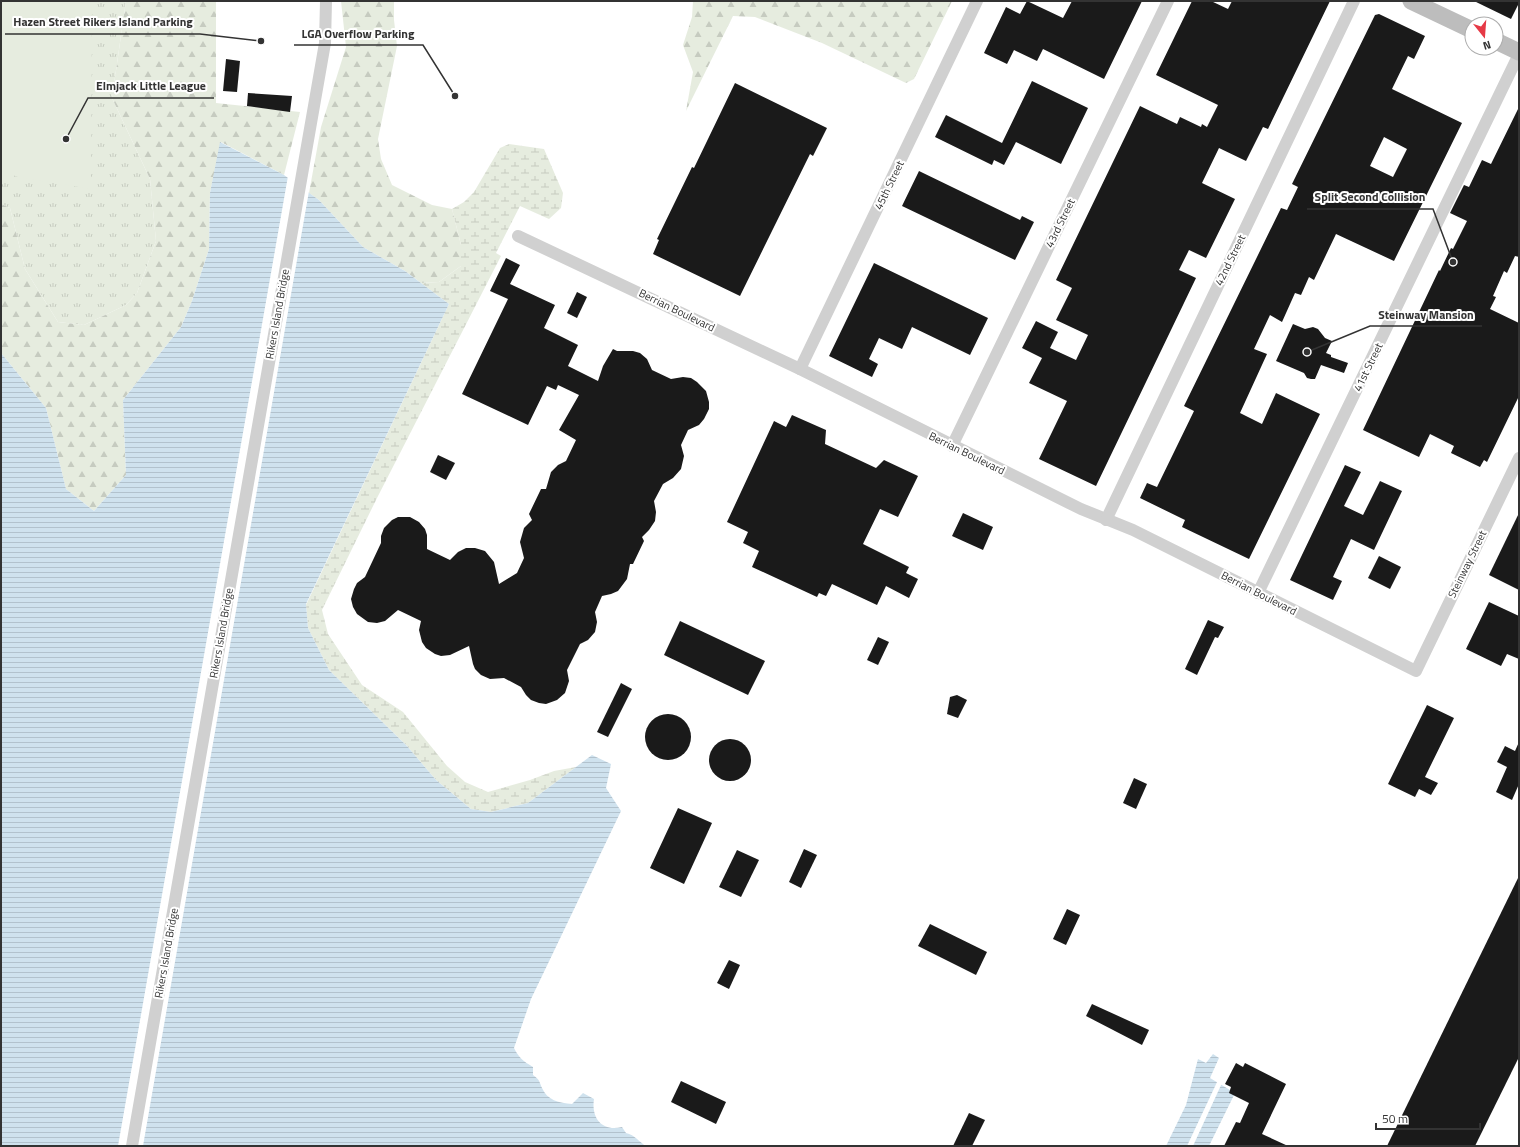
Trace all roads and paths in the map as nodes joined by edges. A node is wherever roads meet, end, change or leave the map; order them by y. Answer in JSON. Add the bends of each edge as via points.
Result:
{"nodes":[{"id":1,"x":326,"y":1,"type":"edge"},
{"id":2,"x":977,"y":1,"type":"edge"},
{"id":3,"x":1168,"y":1,"type":"edge"},
{"id":4,"x":1354,"y":1,"type":"edge"},
{"id":5,"x":1411,"y":1,"type":"edge"},
{"id":6,"x":1464,"y":26,"type":"edge"},
{"id":7,"x":1504,"y":46,"type":"edge"},
{"id":8,"x":1519,"y":53,"type":"edge"},
{"id":9,"x":518,"y":236,"type":"dead end"},
{"id":10,"x":800,"y":369,"type":"junction"},
{"id":11,"x":952,"y":446,"type":"junction"},
{"id":12,"x":1519,"y":458,"type":"edge"},
{"id":13,"x":1106,"y":520,"type":"junction"},
{"id":14,"x":1258,"y":593,"type":"junction"},
{"id":15,"x":1416,"y":671,"type":"joint"},
{"id":16,"x":132,"y":1146,"type":"edge"}],
"edges":[{"from":1,"to":16,"type":"street","name":"Rikers Island Bridge","via":[[325,43]]},
{"from":2,"to":10,"type":"street","name":"45th Street"},
{"from":3,"to":11,"type":"street","name":"43rd Street"},
{"from":4,"to":13,"type":"street","name":"42nd Street"},
{"from":5,"to":6,"type":"street"},
{"from":7,"to":8,"type":"street"},
{"from":8,"to":14,"type":"street","name":"41st Street"},
{"from":9,"to":10,"type":"street","name":"Berrian Boulevard"},
{"from":10,"to":11,"type":"street","name":"Berrian Boulevard"},
{"from":11,"to":13,"type":"street","name":"Berrian Boulevard"},
{"from":12,"to":15,"type":"street","name":"Steinway Street"},
{"from":13,"to":14,"type":"street","name":"Berrian Boulevard","via":[[1133,530]]},
{"from":14,"to":15,"type":"street","name":"Berrian Boulevard"}]}
